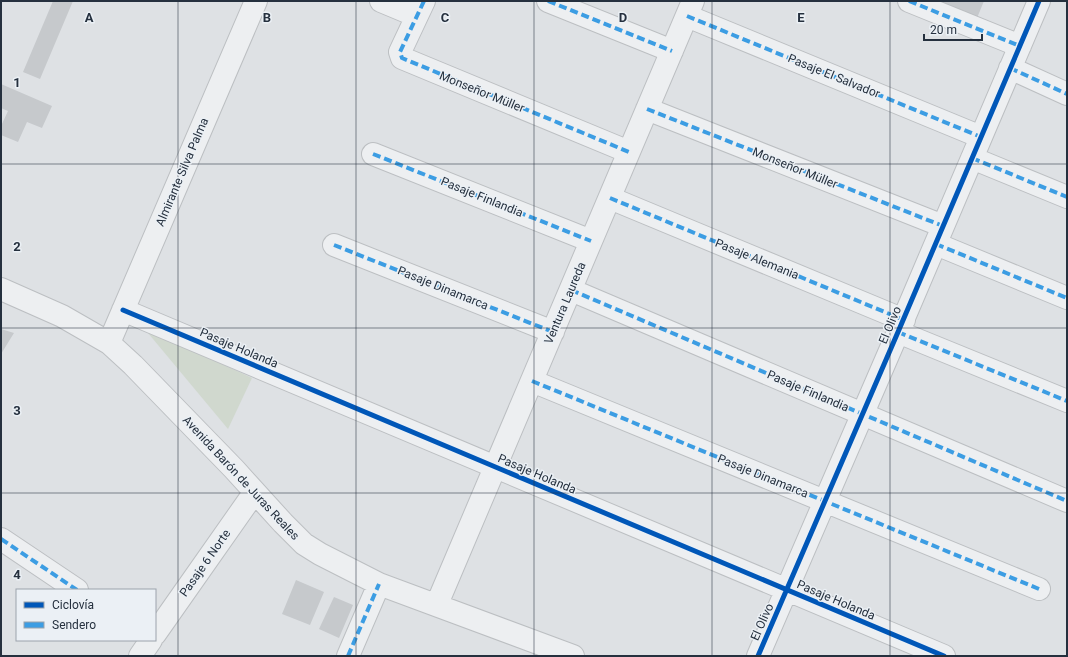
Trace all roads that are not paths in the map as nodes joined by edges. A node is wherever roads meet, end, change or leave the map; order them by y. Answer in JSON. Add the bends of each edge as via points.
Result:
{"nodes":[{"id":1,"x":256,"y":1,"type":"edge"},
{"id":2,"x":381,"y":1,"type":"edge"},
{"id":3,"x":548,"y":1,"type":"edge"},
{"id":4,"x":909,"y":1,"type":"edge"},
{"id":5,"x":1039,"y":1,"type":"edge"},
{"id":6,"x":690,"y":8,"type":"edge"},
{"id":7,"x":420,"y":9,"type":"edge"},
{"id":8,"x":1020,"y":46,"type":"junction"},
{"id":9,"x":672,"y":51,"type":"junction"},
{"id":10,"x":1010,"y":68,"type":"junction"},
{"id":11,"x":1067,"y":94,"type":"edge"},
{"id":12,"x":647,"y":109,"type":"junction"},
{"id":13,"x":981,"y":137,"type":"junction"},
{"id":14,"x":629,"y":152,"type":"junction"},
{"id":15,"x":373,"y":154,"type":"dead end"},
{"id":16,"x":972,"y":158,"type":"junction"},
{"id":17,"x":1067,"y":197,"type":"edge"},
{"id":18,"x":610,"y":198,"type":"junction"},
{"id":19,"x":940,"y":235,"type":"junction"},
{"id":20,"x":591,"y":241,"type":"junction"},
{"id":21,"x":334,"y":245,"type":"dead end"},
{"id":22,"x":1,"y":289,"type":"edge"},
{"id":23,"x":571,"y":290,"type":"junction"},
{"id":24,"x":1067,"y":298,"type":"edge"},
{"id":25,"x":123,"y":310,"type":"junction"},
{"id":26,"x":901,"y":326,"type":"junction"},
{"id":27,"x":553,"y":332,"type":"junction"},
{"id":28,"x":109,"y":343,"type":"junction"},
{"id":29,"x":532,"y":381,"type":"junction"},
{"id":30,"x":1067,"y":401,"type":"edge"},
{"id":31,"x":863,"y":414,"type":"junction"},
{"id":32,"x":495,"y":467,"type":"junction"},
{"id":33,"x":254,"y":492,"type":"junction"},
{"id":34,"x":826,"y":501,"type":"junction"},
{"id":35,"x":1067,"y":501,"type":"edge"},
{"id":36,"x":1,"y":539,"type":"edge"},
{"id":37,"x":379,"y":584,"type":"junction"},
{"id":38,"x":76,"y":589,"type":"edge"},
{"id":39,"x":1039,"y":589,"type":"dead end"},
{"id":40,"x":787,"y":590,"type":"junction"},
{"id":41,"x":437,"y":604,"type":"junction"},
{"id":42,"x":156,"y":633,"type":"edge"},
{"id":43,"x":150,"y":641,"type":"edge"},
{"id":44,"x":140,"y":656,"type":"edge"},
{"id":45,"x":348,"y":656,"type":"edge"},
{"id":46,"x":572,"y":656,"type":"edge"},
{"id":47,"x":758,"y":656,"type":"edge"},
{"id":48,"x":944,"y":656,"type":"edge"}],
"edges":[{"from":1,"to":25,"type":"street","name":"Almirante Silva Palma"},
{"from":2,"to":7,"type":"street"},
{"from":3,"to":9,"type":"street"},
{"from":4,"to":8,"type":"street"},
{"from":5,"to":8,"type":"street","name":"El Olivo"},
{"from":6,"to":9,"type":"street","name":"Ventura Laureda"},
{"from":6,"to":13,"type":"street","name":"Pasaje El Salvador"},
{"from":7,"to":14,"type":"street","name":"Monseñor Müller","via":[[400,52],[402,58]]},
{"from":8,"to":10,"type":"street","name":"El Olivo"},
{"from":9,"to":12,"type":"street","name":"Ventura Laureda"},
{"from":10,"to":11,"type":"street"},
{"from":10,"to":13,"type":"street","name":"El Olivo"},
{"from":12,"to":14,"type":"street","name":"Ventura Laureda"},
{"from":12,"to":19,"type":"street","name":"Monseñor Müller"},
{"from":13,"to":16,"type":"street","name":"El Olivo"},
{"from":14,"to":18,"type":"street","name":"Ventura Laureda"},
{"from":15,"to":20,"type":"street","name":"Pasaje Finlandia"},
{"from":16,"to":17,"type":"street"},
{"from":16,"to":19,"type":"street","name":"El Olivo"},
{"from":18,"to":20,"type":"street","name":"Ventura Laureda"},
{"from":18,"to":26,"type":"street","name":"Pasaje Alemania"},
{"from":19,"to":24,"type":"street","name":"Monseñor Müller"},
{"from":19,"to":26,"type":"street","name":"El Olivo"},
{"from":20,"to":23,"type":"street","name":"Ventura Laureda"},
{"from":21,"to":27,"type":"street","name":"Pasaje Dinamarca"},
{"from":22,"to":28,"type":"street","name":"Avenida Barón de Juras Reales","via":[[62,316]]},
{"from":23,"to":27,"type":"street","name":"Ventura Laureda"},
{"from":23,"to":31,"type":"street","name":"Pasaje Finlandia"},
{"from":25,"to":28,"type":"street","name":"Almirante Silva Palma"},
{"from":25,"to":32,"type":"street","name":"Pasaje Holanda"},
{"from":26,"to":30,"type":"street","name":"Pasaje Alemania"},
{"from":26,"to":31,"type":"street","name":"El Olivo"},
{"from":27,"to":29,"type":"street","name":"Ventura Laureda"},
{"from":28,"to":33,"type":"street","name":"Avenida Barón de Juras Reales"},
{"from":29,"to":32,"type":"street","name":"Ventura Laureda"},
{"from":29,"to":34,"type":"street","name":"Pasaje Dinamarca"},
{"from":31,"to":34,"type":"street","name":"El Olivo"},
{"from":31,"to":35,"type":"street","name":"Pasaje Finlandia"},
{"from":32,"to":40,"type":"street","name":"Pasaje Holanda"},
{"from":32,"to":41,"type":"street","name":"Ventura Laureda"},
{"from":33,"to":37,"type":"street","name":"Avenida Barón de Juras Reales","via":[[304,544]]},
{"from":33,"to":42,"type":"street","name":"Pasaje 6 Norte"},
{"from":34,"to":39,"type":"street","name":"Pasaje Dinamarca"},
{"from":34,"to":40,"type":"street","name":"El Olivo"},
{"from":36,"to":38,"type":"street"},
{"from":37,"to":41,"type":"street","name":"Avenida Barón de Juras Reales"},
{"from":37,"to":45,"type":"street"},
{"from":40,"to":47,"type":"street","name":"El Olivo"},
{"from":40,"to":48,"type":"street","name":"Pasaje Holanda"},
{"from":41,"to":46,"type":"street","name":"Avenida Barón de Juras Reales"},
{"from":43,"to":44,"type":"street"}]}
